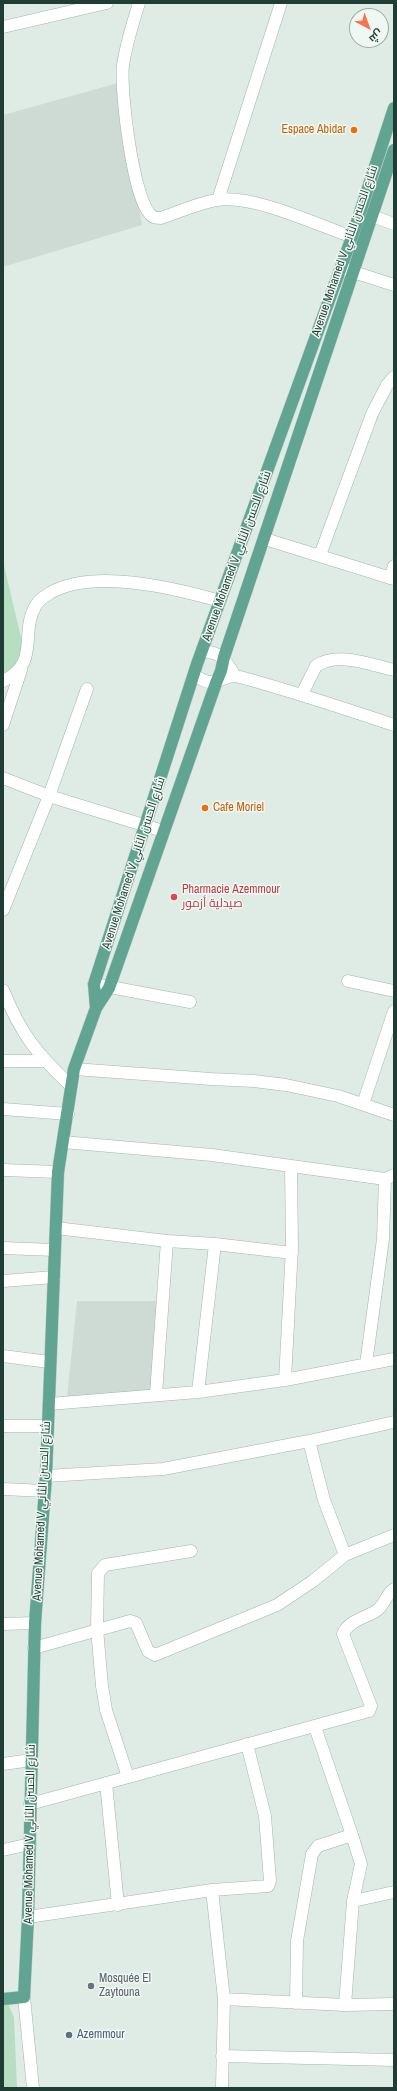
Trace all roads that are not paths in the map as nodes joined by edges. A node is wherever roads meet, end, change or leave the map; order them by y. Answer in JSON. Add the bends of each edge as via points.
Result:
{"nodes":[{"id":1,"x":107,"y":3,"type":"edge"},
{"id":2,"x":139,"y":3,"type":"edge"},
{"id":3,"x":281,"y":3,"type":"edge"},
{"id":4,"x":3,"y":27,"type":"edge"},
{"id":5,"x":394,"y":108,"type":"edge"},
{"id":6,"x":394,"y":150,"type":"edge"},
{"id":7,"x":218,"y":200,"type":"junction"},
{"id":8,"x":372,"y":216,"type":"junction"},
{"id":9,"x":394,"y":224,"type":"edge"},
{"id":10,"x":357,"y":238,"type":"junction"},
{"id":11,"x":346,"y":270,"type":"junction"},
{"id":12,"x":394,"y":285,"type":"edge"},
{"id":13,"x":394,"y":377,"type":"edge"},
{"id":14,"x":265,"y":539,"type":"junction"},
{"id":15,"x":320,"y":555,"type":"junction"},
{"id":16,"x":394,"y":566,"type":"edge"},
{"id":17,"x":392,"y":579,"type":"edge"},
{"id":18,"x":220,"y":601,"type":"junction"},
{"id":19,"x":202,"y":652,"type":"junction"},
{"id":20,"x":224,"y":657,"type":"junction"},
{"id":21,"x":22,"y":668,"type":"junction"},
{"id":22,"x":394,"y":670,"type":"edge"},
{"id":23,"x":195,"y":675,"type":"junction"},
{"id":24,"x":235,"y":676,"type":"junction"},
{"id":25,"x":3,"y":681,"type":"edge"},
{"id":26,"x":216,"y":683,"type":"junction"},
{"id":27,"x":87,"y":689,"type":"dead end"},
{"id":28,"x":302,"y":694,"type":"junction"},
{"id":29,"x":3,"y":725,"type":"edge"},
{"id":30,"x":394,"y":726,"type":"edge"},
{"id":31,"x":3,"y":778,"type":"edge"},
{"id":32,"x":49,"y":796,"type":"junction"},
{"id":33,"x":146,"y":825,"type":"junction"},
{"id":34,"x":163,"y":831,"type":"junction"},
{"id":35,"x":3,"y":910,"type":"edge"},
{"id":36,"x":348,"y":981,"type":"dead end"},
{"id":37,"x":94,"y":984,"type":"junction"},
{"id":38,"x":108,"y":988,"type":"junction"},
{"id":39,"x":3,"y":990,"type":"edge"},
{"id":40,"x":394,"y":991,"type":"edge"},
{"id":41,"x":190,"y":1002,"type":"dead end"},
{"id":42,"x":96,"y":1008,"type":"junction"},
{"id":43,"x":394,"y":1011,"type":"edge"},
{"id":44,"x":3,"y":1060,"type":"edge"},
{"id":45,"x":44,"y":1061,"type":"junction"},
{"id":46,"x":74,"y":1068,"type":"junction"},
{"id":47,"x":70,"y":1086,"type":"junction"},
{"id":48,"x":363,"y":1104,"type":"junction"},
{"id":49,"x":3,"y":1110,"type":"edge"},
{"id":50,"x":68,"y":1114,"type":"junction"},
{"id":51,"x":394,"y":1115,"type":"edge"},
{"id":52,"x":63,"y":1142,"type":"junction"},
{"id":53,"x":291,"y":1166,"type":"junction"},
{"id":54,"x":3,"y":1170,"type":"edge"},
{"id":55,"x":58,"y":1172,"type":"junction"},
{"id":56,"x":390,"y":1177,"type":"edge"},
{"id":57,"x":56,"y":1228,"type":"junction"},
{"id":58,"x":167,"y":1241,"type":"junction"},
{"id":59,"x":215,"y":1244,"type":"junction"},
{"id":60,"x":3,"y":1248,"type":"edge"},
{"id":61,"x":54,"y":1250,"type":"junction"},
{"id":62,"x":292,"y":1253,"type":"junction"},
{"id":63,"x":54,"y":1277,"type":"junction"},
{"id":64,"x":3,"y":1281,"type":"edge"},
{"id":65,"x":3,"y":1356,"type":"edge"},
{"id":66,"x":394,"y":1360,"type":"edge"},
{"id":67,"x":49,"y":1362,"type":"junction"},
{"id":68,"x":366,"y":1364,"type":"junction"},
{"id":69,"x":285,"y":1380,"type":"junction"},
{"id":70,"x":198,"y":1392,"type":"junction"},
{"id":71,"x":156,"y":1394,"type":"junction"},
{"id":72,"x":49,"y":1404,"type":"junction"},
{"id":73,"x":394,"y":1422,"type":"edge"},
{"id":74,"x":3,"y":1426,"type":"edge"},
{"id":75,"x":47,"y":1426,"type":"junction"},
{"id":76,"x":309,"y":1441,"type":"junction"},
{"id":77,"x":46,"y":1476,"type":"junction"},
{"id":78,"x":3,"y":1489,"type":"edge"},
{"id":79,"x":45,"y":1491,"type":"junction"},
{"id":80,"x":394,"y":1535,"type":"edge"},
{"id":81,"x":191,"y":1551,"type":"dead end"},
{"id":82,"x":345,"y":1555,"type":"junction"},
{"id":83,"x":394,"y":1589,"type":"edge"},
{"id":84,"x":35,"y":1623,"type":"junction"},
{"id":85,"x":3,"y":1624,"type":"edge"},
{"id":86,"x":97,"y":1629,"type":"junction"},
{"id":87,"x":34,"y":1648,"type":"junction"},
{"id":88,"x":315,"y":1727,"type":"junction"},
{"id":89,"x":247,"y":1744,"type":"junction"},
{"id":90,"x":31,"y":1760,"type":"junction"},
{"id":91,"x":3,"y":1764,"type":"edge"},
{"id":92,"x":128,"y":1777,"type":"junction"},
{"id":93,"x":106,"y":1784,"type":"junction"},
{"id":94,"x":30,"y":1804,"type":"junction"},
{"id":95,"x":352,"y":1835,"type":"junction"},
{"id":96,"x":30,"y":1844,"type":"junction"},
{"id":97,"x":3,"y":1850,"type":"edge"},
{"id":98,"x":212,"y":1890,"type":"junction"},
{"id":99,"x":394,"y":1892,"type":"edge"},
{"id":100,"x":353,"y":1901,"type":"junction"},
{"id":101,"x":118,"y":1905,"type":"junction"},
{"id":102,"x":28,"y":1917,"type":"junction"},
{"id":103,"x":24,"y":1997,"type":"junction"},
{"id":104,"x":3,"y":1999,"type":"edge"},
{"id":105,"x":224,"y":1999,"type":"junction"},
{"id":106,"x":296,"y":2003,"type":"junction"},
{"id":107,"x":394,"y":2004,"type":"edge"},
{"id":108,"x":345,"y":2006,"type":"junction"},
{"id":109,"x":222,"y":2056,"type":"junction"},
{"id":110,"x":394,"y":2060,"type":"edge"},
{"id":111,"x":33,"y":2088,"type":"edge"},
{"id":112,"x":222,"y":2088,"type":"edge"}],
"edges":[{"from":1,"to":4,"type":"street"},
{"from":2,"to":7,"type":"street","via":[[124,65],[122,91],[135,172],[144,205],[150,214],[157,218]]},
{"from":3,"to":7,"type":"street"},
{"from":5,"to":10,"type":"main road","name":"Avenue Mohamed V شارع الحسن الثاني"},
{"from":6,"to":8,"type":"main road","name":"Avenue Mohamed V شارع الحسن الثاني"},
{"from":7,"to":10,"type":"street","via":[[244,202],[274,209]]},
{"from":8,"to":9,"type":"street"},
{"from":8,"to":10,"type":"main road","name":"Avenue Mohamed V شارع الحسن الثاني"},
{"from":10,"to":11,"type":"main road","name":"Avenue Mohamed V شارع الحسن الثاني"},
{"from":11,"to":12,"type":"street"},
{"from":11,"to":14,"type":"main road","name":"Avenue Mohamed V شارع الحسن الثاني"},
{"from":11,"to":18,"type":"main road","name":"Avenue Mohamed V شارع الحسن الثاني"},
{"from":13,"to":15,"type":"street","via":[[381,396],[360,443]]},
{"from":14,"to":15,"type":"street"},
{"from":14,"to":20,"type":"main road","name":"Avenue Mohamed V شارع الحسن الثاني"},
{"from":15,"to":17,"type":"street"},
{"from":16,"to":17,"type":"street"},
{"from":18,"to":19,"type":"main road","name":"Avenue Mohamed V شارع الحسن الثاني"},
{"from":18,"to":21,"type":"street","via":[[186,591],[136,583],[89,582],[61,588],[46,595],[36,604],[30,622]]},
{"from":19,"to":20,"type":"street"},
{"from":19,"to":23,"type":"main road","name":"Avenue Mohamed V شارع الحسن الثاني"},
{"from":20,"to":24,"type":"street"},
{"from":20,"to":26,"type":"main road","name":"Avenue Mohamed V شارع الحسن الثاني","via":[[222,671]]},
{"from":21,"to":25,"type":"street"},
{"from":21,"to":29,"type":"street"},
{"from":22,"to":28,"type":"street","via":[[342,659],[330,660],[316,666]]},
{"from":23,"to":26,"type":"street","via":[[204,681]]},
{"from":23,"to":33,"type":"main road","name":"Avenue Mohamed V شارع الحسن الثاني"},
{"from":24,"to":26,"type":"street"},
{"from":24,"to":28,"type":"street"},
{"from":26,"to":34,"type":"main road","name":"Avenue Mohamed V شارع الحسن الثاني"},
{"from":27,"to":32,"type":"street"},
{"from":28,"to":30,"type":"street"},
{"from":31,"to":32,"type":"street"},
{"from":32,"to":33,"type":"street"},
{"from":32,"to":35,"type":"street"},
{"from":33,"to":34,"type":"street"},
{"from":33,"to":37,"type":"main road","name":"Avenue Mohamed V شارع الحسن الثاني"},
{"from":34,"to":38,"type":"main road","name":"Avenue Mohamed V شارع الحسن الثاني"},
{"from":36,"to":40,"type":"street"},
{"from":37,"to":38,"type":"street"},
{"from":37,"to":42,"type":"main road","name":"Avenue Mohamed V شارع الحسن الثاني"},
{"from":38,"to":41,"type":"street"},
{"from":38,"to":42,"type":"main road","name":"Avenue Mohamed V شارع الحسن الثاني"},
{"from":39,"to":45,"type":"street","via":[[15,1018]]},
{"from":42,"to":46,"type":"main road","name":"Avenue Mohamed V شارع الحسن الثاني"},
{"from":43,"to":48,"type":"street"},
{"from":44,"to":45,"type":"street"},
{"from":45,"to":47,"type":"street"},
{"from":46,"to":47,"type":"main road","name":"Avenue Mohamed V شارع الحسن الثاني"},
{"from":46,"to":48,"type":"street","via":[[203,1079],[254,1080]]},
{"from":47,"to":50,"type":"main road","name":"Avenue Mohamed V شارع الحسن الثاني"},
{"from":48,"to":51,"type":"street"},
{"from":49,"to":50,"type":"street"},
{"from":50,"to":52,"type":"main road","name":"Avenue Mohamed V شارع الحسن الثاني"},
{"from":52,"to":53,"type":"street","via":[[212,1155]]},
{"from":52,"to":55,"type":"main road","name":"Avenue Mohamed V شارع الحسن الثاني"},
{"from":53,"to":56,"type":"street"},
{"from":53,"to":62,"type":"street"},
{"from":54,"to":55,"type":"street"},
{"from":55,"to":57,"type":"main road","name":"Avenue Mohamed V شارع الحسن الثاني"},
{"from":56,"to":68,"type":"street"},
{"from":57,"to":58,"type":"street"},
{"from":57,"to":61,"type":"main road","name":"Avenue Mohamed V شارع الحسن الثاني"},
{"from":58,"to":59,"type":"street"},
{"from":58,"to":71,"type":"street"},
{"from":59,"to":62,"type":"street"},
{"from":59,"to":70,"type":"street"},
{"from":60,"to":61,"type":"street"},
{"from":61,"to":63,"type":"main road","name":"Avenue Mohamed V شارع الحسن الثاني"},
{"from":62,"to":69,"type":"street"},
{"from":63,"to":64,"type":"street"},
{"from":63,"to":67,"type":"main road","name":"Avenue Mohamed V شارع الحسن الثاني"},
{"from":65,"to":67,"type":"street"},
{"from":66,"to":68,"type":"street"},
{"from":67,"to":72,"type":"main road","name":"Avenue Mohamed V شارع الحسن الثاني"},
{"from":68,"to":69,"type":"street"},
{"from":69,"to":70,"type":"street"},
{"from":70,"to":71,"type":"street"},
{"from":71,"to":72,"type":"street"},
{"from":72,"to":75,"type":"main road","name":"Avenue Mohamed V شارع الحسن الثاني"},
{"from":73,"to":76,"type":"street"},
{"from":74,"to":75,"type":"street"},
{"from":75,"to":77,"type":"main road","name":"Avenue Mohamed V شارع الحسن الثاني"},
{"from":76,"to":77,"type":"street","via":[[163,1469]]},
{"from":76,"to":82,"type":"street","via":[[324,1500]]},
{"from":77,"to":79,"type":"main road","name":"Avenue Mohamed V شارع الحسن الثاني"},
{"from":78,"to":79,"type":"street"},
{"from":79,"to":84,"type":"main road","name":"Avenue Mohamed V شارع الحسن الثاني"},
{"from":80,"to":82,"type":"street"},
{"from":81,"to":86,"type":"street","via":[[100,1569],[96,1578]]},
{"from":82,"to":86,"type":"street","via":[[287,1600],[155,1655],[148,1651],[139,1626],[133,1621]]},
{"from":83,"to":88,"type":"street","via":[[389,1593],[383,1606],[349,1625],[343,1634],[371,1710]]},
{"from":84,"to":85,"type":"street"},
{"from":84,"to":87,"type":"main road","name":"Avenue Mohamed V شارع الحسن الثاني"},
{"from":86,"to":87,"type":"street"},
{"from":86,"to":92,"type":"street","via":[[106,1710]]},
{"from":87,"to":90,"type":"main road","name":"Avenue Mohamed V شارع الحسن الثاني"},
{"from":88,"to":89,"type":"street"},
{"from":88,"to":95,"type":"street"},
{"from":89,"to":92,"type":"street"},
{"from":89,"to":98,"type":"street","via":[[265,1816],[270,1881],[266,1887]]},
{"from":90,"to":91,"type":"street"},
{"from":90,"to":94,"type":"main road","name":"Avenue Mohamed V شارع الحسن الثاني"},
{"from":92,"to":93,"type":"street"},
{"from":93,"to":94,"type":"street"},
{"from":93,"to":101,"type":"street"},
{"from":94,"to":96,"type":"main road","name":"Avenue Mohamed V شارع الحسن الثاني"},
{"from":95,"to":100,"type":"street","via":[[361,1864]]},
{"from":95,"to":106,"type":"street","via":[[318,1846],[312,1854],[296,1941]]},
{"from":96,"to":97,"type":"street"},
{"from":96,"to":102,"type":"main road","name":"Avenue Mohamed V شارع الحسن الثاني"},
{"from":98,"to":101,"type":"street"},
{"from":98,"to":105,"type":"street"},
{"from":99,"to":100,"type":"street"},
{"from":100,"to":108,"type":"street"},
{"from":101,"to":102,"type":"street"},
{"from":102,"to":103,"type":"main road","name":"Avenue Mohamed V شارع الحسن الثاني"},
{"from":103,"to":104,"type":"main road"},
{"from":103,"to":111,"type":"street"},
{"from":105,"to":106,"type":"street"},
{"from":105,"to":109,"type":"street"},
{"from":106,"to":108,"type":"street"},
{"from":107,"to":108,"type":"street"},
{"from":109,"to":110,"type":"street"},
{"from":109,"to":112,"type":"street"}]}
